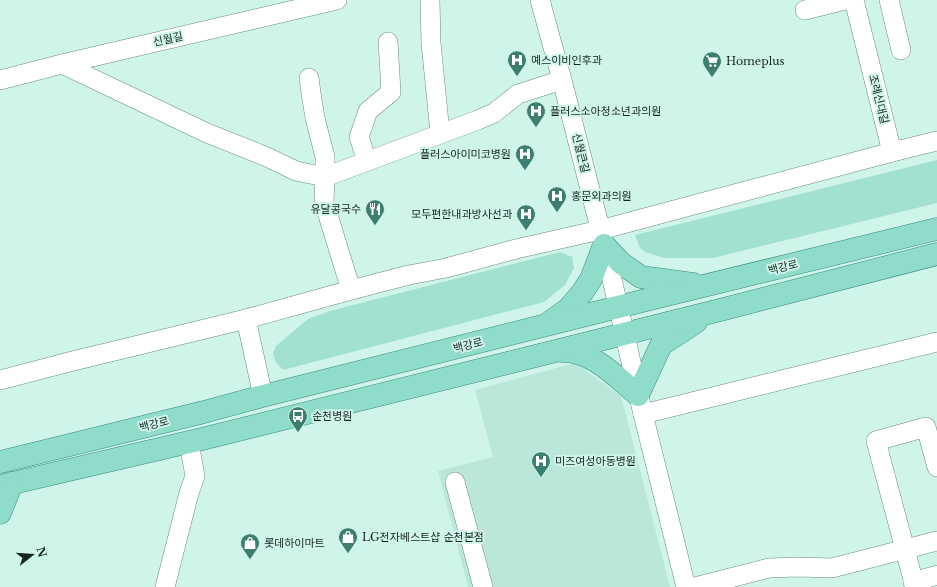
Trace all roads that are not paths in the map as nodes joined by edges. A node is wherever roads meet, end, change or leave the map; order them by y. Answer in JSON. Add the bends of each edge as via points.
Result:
{"nodes":[{"id":1,"x":337,"y":0,"type":"edge"},
{"id":2,"x":430,"y":0,"type":"edge"},
{"id":3,"x":540,"y":0,"type":"edge"},
{"id":4,"x":845,"y":0,"type":"edge"},
{"id":5,"x":854,"y":0,"type":"edge"},
{"id":6,"x":889,"y":0,"type":"edge"},
{"id":7,"x":805,"y":10,"type":"dead end"},
{"id":8,"x":388,"y":42,"type":"dead end"},
{"id":9,"x":901,"y":50,"type":"dead end"},
{"id":10,"x":62,"y":64,"type":"junction"},
{"id":11,"x":309,"y":78,"type":"dead end"},
{"id":12,"x":0,"y":80,"type":"edge"},
{"id":13,"x":562,"y":80,"type":"junction"},
{"id":14,"x":440,"y":134,"type":"junction"},
{"id":15,"x":937,"y":141,"type":"edge"},
{"id":16,"x":892,"y":152,"type":"junction"},
{"id":17,"x":368,"y":160,"type":"junction"},
{"id":18,"x":325,"y":177,"type":"junction"},
{"id":19,"x":937,"y":229,"type":"edge"},
{"id":20,"x":602,"y":237,"type":"junction"},
{"id":21,"x":937,"y":254,"type":"edge"},
{"id":22,"x":704,"y":286,"type":"junction"},
{"id":23,"x":351,"y":290,"type":"junction"},
{"id":24,"x":618,"y":307,"type":"junction"},
{"id":25,"x":708,"y":313,"type":"junction"},
{"id":26,"x":246,"y":319,"type":"junction"},
{"id":27,"x":546,"y":326,"type":"junction"},
{"id":28,"x":624,"y":334,"type":"junction"},
{"id":29,"x":937,"y":342,"type":"edge"},
{"id":30,"x":557,"y":351,"type":"junction"},
{"id":31,"x":0,"y":380,"type":"edge"},
{"id":32,"x":263,"y":396,"type":"junction"},
{"id":33,"x":640,"y":405,"type":"junction"},
{"id":34,"x":190,"y":442,"type":"junction"},
{"id":35,"x":0,"y":462,"type":"edge"},
{"id":36,"x":937,"y":467,"type":"edge"},
{"id":37,"x":455,"y":482,"type":"dead end"},
{"id":38,"x":6,"y":485,"type":"edge"},
{"id":39,"x":0,"y":512,"type":"edge"},
{"id":40,"x":937,"y":540,"type":"edge"},
{"id":41,"x":904,"y":549,"type":"junction"},
{"id":42,"x":937,"y":575,"type":"edge"},
{"id":43,"x":914,"y":584,"type":"edge"},
{"id":44,"x":165,"y":587,"type":"edge"},
{"id":45,"x":483,"y":587,"type":"edge"},
{"id":46,"x":687,"y":587,"type":"edge"}],
"edges":[{"from":1,"to":10,"type":"street","name":"신월길"},
{"from":2,"to":14,"type":"street","via":[[431,43]]},
{"from":3,"to":13,"type":"street","name":"신월큰길"},
{"from":4,"to":7,"type":"street"},
{"from":5,"to":16,"type":"street","name":"조례신대길"},
{"from":6,"to":9,"type":"street"},
{"from":8,"to":17,"type":"street","via":[[391,92],[368,111],[360,137]]},
{"from":10,"to":12,"type":"street","name":"신월길"},
{"from":10,"to":18,"type":"street","via":[[207,134],[296,171]]},
{"from":11,"to":18,"type":"street","via":[[315,118],[325,157]]},
{"from":13,"to":14,"type":"street","via":[[518,94],[494,113]]},
{"from":13,"to":20,"type":"street","name":"신월큰길"},
{"from":14,"to":17,"type":"street"},
{"from":15,"to":16,"type":"street"},
{"from":16,"to":20,"type":"street"},
{"from":17,"to":18,"type":"street"},
{"from":18,"to":23,"type":"street","via":[[324,202]]},
{"from":19,"to":22,"type":"main road","name":"백강로"},
{"from":20,"to":22,"type":"main road","via":[[621,263],[641,277]]},
{"from":20,"to":23,"type":"street","via":[[516,249]]},
{"from":20,"to":24,"type":"street","name":"신월큰길"},
{"from":20,"to":27,"type":"main road","via":[[591,279],[568,309]]},
{"from":21,"to":25,"type":"main road"},
{"from":22,"to":24,"type":"main road","name":"백강로"},
{"from":23,"to":26,"type":"street"},
{"from":24,"to":27,"type":"main road","name":"백강로"},
{"from":24,"to":28,"type":"street","name":"신월큰길"},
{"from":25,"to":28,"type":"main road"},
{"from":25,"to":33,"type":"main road","via":[[661,345]]},
{"from":26,"to":31,"type":"street"},
{"from":26,"to":32,"type":"street"},
{"from":27,"to":32,"type":"main road","name":"백강로"},
{"from":28,"to":30,"type":"main road"},
{"from":28,"to":33,"type":"street","name":"신월큰길"},
{"from":29,"to":33,"type":"street"},
{"from":30,"to":33,"type":"main road","via":[[570,350],[594,360],[607,369]]},
{"from":30,"to":34,"type":"main road"},
{"from":32,"to":35,"type":"main road","name":"백강로"},
{"from":33,"to":46,"type":"street","name":"신월큰길"},
{"from":34,"to":38,"type":"main road"},
{"from":34,"to":44,"type":"street","via":[[195,476]]},
{"from":36,"to":41,"type":"street","via":[[926,427],[876,441]]},
{"from":37,"to":45,"type":"street"},
{"from":38,"to":39,"type":"main road"},
{"from":40,"to":41,"type":"street"},
{"from":41,"to":43,"type":"street"},
{"from":41,"to":46,"type":"street","via":[[832,568],[769,568]]},
{"from":42,"to":43,"type":"street"}]}
